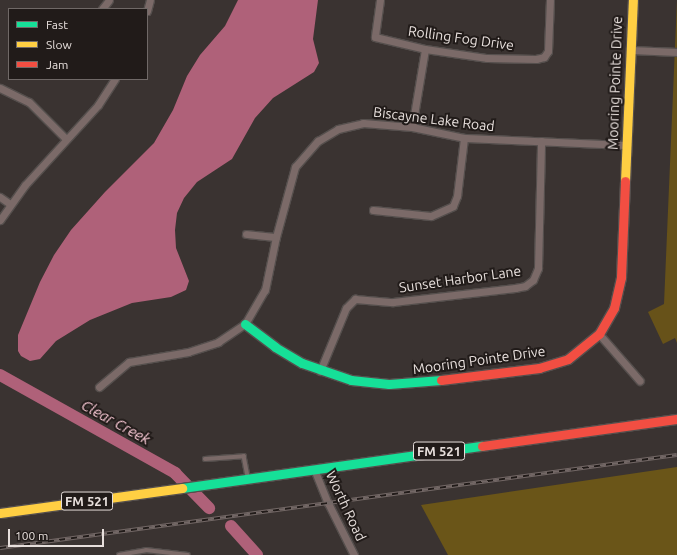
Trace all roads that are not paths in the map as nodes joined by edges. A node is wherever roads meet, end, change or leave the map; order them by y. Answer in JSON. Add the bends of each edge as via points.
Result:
{"nodes":[{"id":1,"x":109,"y":0,"type":"edge"},
{"id":2,"x":380,"y":0,"type":"edge"},
{"id":3,"x":550,"y":0,"type":"edge"},
{"id":4,"x":632,"y":0,"type":"edge"},
{"id":5,"x":103,"y":8,"type":"edge"},
{"id":6,"x":425,"y":49,"type":"junction"},
{"id":7,"x":631,"y":50,"type":"junction"},
{"id":8,"x":677,"y":52,"type":"edge"},
{"id":9,"x":114,"y":80,"type":"edge"},
{"id":10,"x":0,"y":88,"type":"edge"},
{"id":11,"x":412,"y":128,"type":"junction"},
{"id":12,"x":464,"y":138,"type":"junction"},
{"id":13,"x":66,"y":139,"type":"junction"},
{"id":14,"x":542,"y":141,"type":"junction"},
{"id":15,"x":627,"y":145,"type":"junction"},
{"id":16,"x":0,"y":197,"type":"edge"},
{"id":17,"x":10,"y":204,"type":"junction"},
{"id":18,"x":374,"y":210,"type":"dead end"},
{"id":19,"x":0,"y":220,"type":"edge"},
{"id":20,"x":246,"y":234,"type":"dead end"},
{"id":21,"x":276,"y":237,"type":"junction"},
{"id":22,"x":245,"y":324,"type":"junction"},
{"id":23,"x":599,"y":334,"type":"junction"},
{"id":24,"x":320,"y":371,"type":"junction"},
{"id":25,"x":640,"y":382,"type":"dead end"},
{"id":26,"x":100,"y":387,"type":"dead end"},
{"id":27,"x":677,"y":419,"type":"edge"},
{"id":28,"x":205,"y":459,"type":"dead end"},
{"id":29,"x":314,"y":469,"type":"junction"},
{"id":30,"x":249,"y":478,"type":"junction"},
{"id":31,"x":0,"y":513,"type":"edge"},
{"id":32,"x":147,"y":553,"type":"edge"},
{"id":33,"x":119,"y":555,"type":"edge"},
{"id":34,"x":188,"y":555,"type":"edge"},
{"id":35,"x":354,"y":555,"type":"edge"}],
"edges":[{"from":1,"to":5,"type":"street"},
{"from":2,"to":6,"type":"street","name":"Rolling Fog Drive","via":[[375,37]]},
{"from":3,"to":6,"type":"street","name":"Rolling Fog Drive","via":[[548,51],[544,57],[487,58]]},
{"from":4,"to":7,"type":"street","name":"Mooring Pointe Drive"},
{"from":6,"to":11,"type":"street"},
{"from":7,"to":8,"type":"street"},
{"from":7,"to":15,"type":"street","name":"Mooring Pointe Drive"},
{"from":9,"to":13,"type":"street","via":[[98,105]]},
{"from":10,"to":13,"type":"street","via":[[28,102]]},
{"from":11,"to":12,"type":"street","name":"Biscayne Lake Road"},
{"from":11,"to":21,"type":"street","name":"Biscayne Lake Road","via":[[363,123],[338,129],[318,141],[294,167]]},
{"from":12,"to":14,"type":"street","name":"Biscayne Lake Road"},
{"from":12,"to":18,"type":"street","via":[[457,196],[453,206],[431,216]]},
{"from":13,"to":17,"type":"street"},
{"from":14,"to":15,"type":"street","name":"Biscayne Lake Road"},
{"from":14,"to":24,"type":"street","name":"Sunset Harbor Lane","via":[[538,268],[533,280],[525,286],[515,288],[392,302],[355,299],[346,308]]},
{"from":15,"to":23,"type":"street","name":"Mooring Pointe Drive","via":[[621,276],[614,308]]},
{"from":16,"to":17,"type":"street"},
{"from":17,"to":19,"type":"street"},
{"from":20,"to":21,"type":"street"},
{"from":21,"to":22,"type":"street","name":"Biscayne Lake Road","via":[[265,290]]},
{"from":22,"to":24,"type":"street","name":"Mooring Pointe Drive","via":[[287,356]]},
{"from":22,"to":26,"type":"street","name":"Biscayne Lake Road","via":[[218,342],[188,352],[129,362]]},
{"from":23,"to":24,"type":"street","name":"Mooring Pointe Drive","via":[[568,359],[539,368],[409,384],[351,380]]},
{"from":23,"to":25,"type":"street"},
{"from":27,"to":29,"type":"street","number":"FM 521"},
{"from":28,"to":30,"type":"lane","via":[[244,456]]},
{"from":29,"to":30,"type":"street","number":"FM 521"},
{"from":29,"to":35,"type":"street","name":"Worth Road"},
{"from":30,"to":31,"type":"street","number":"FM 521"},
{"from":32,"to":33,"type":"lane"},
{"from":32,"to":34,"type":"lane"}]}
